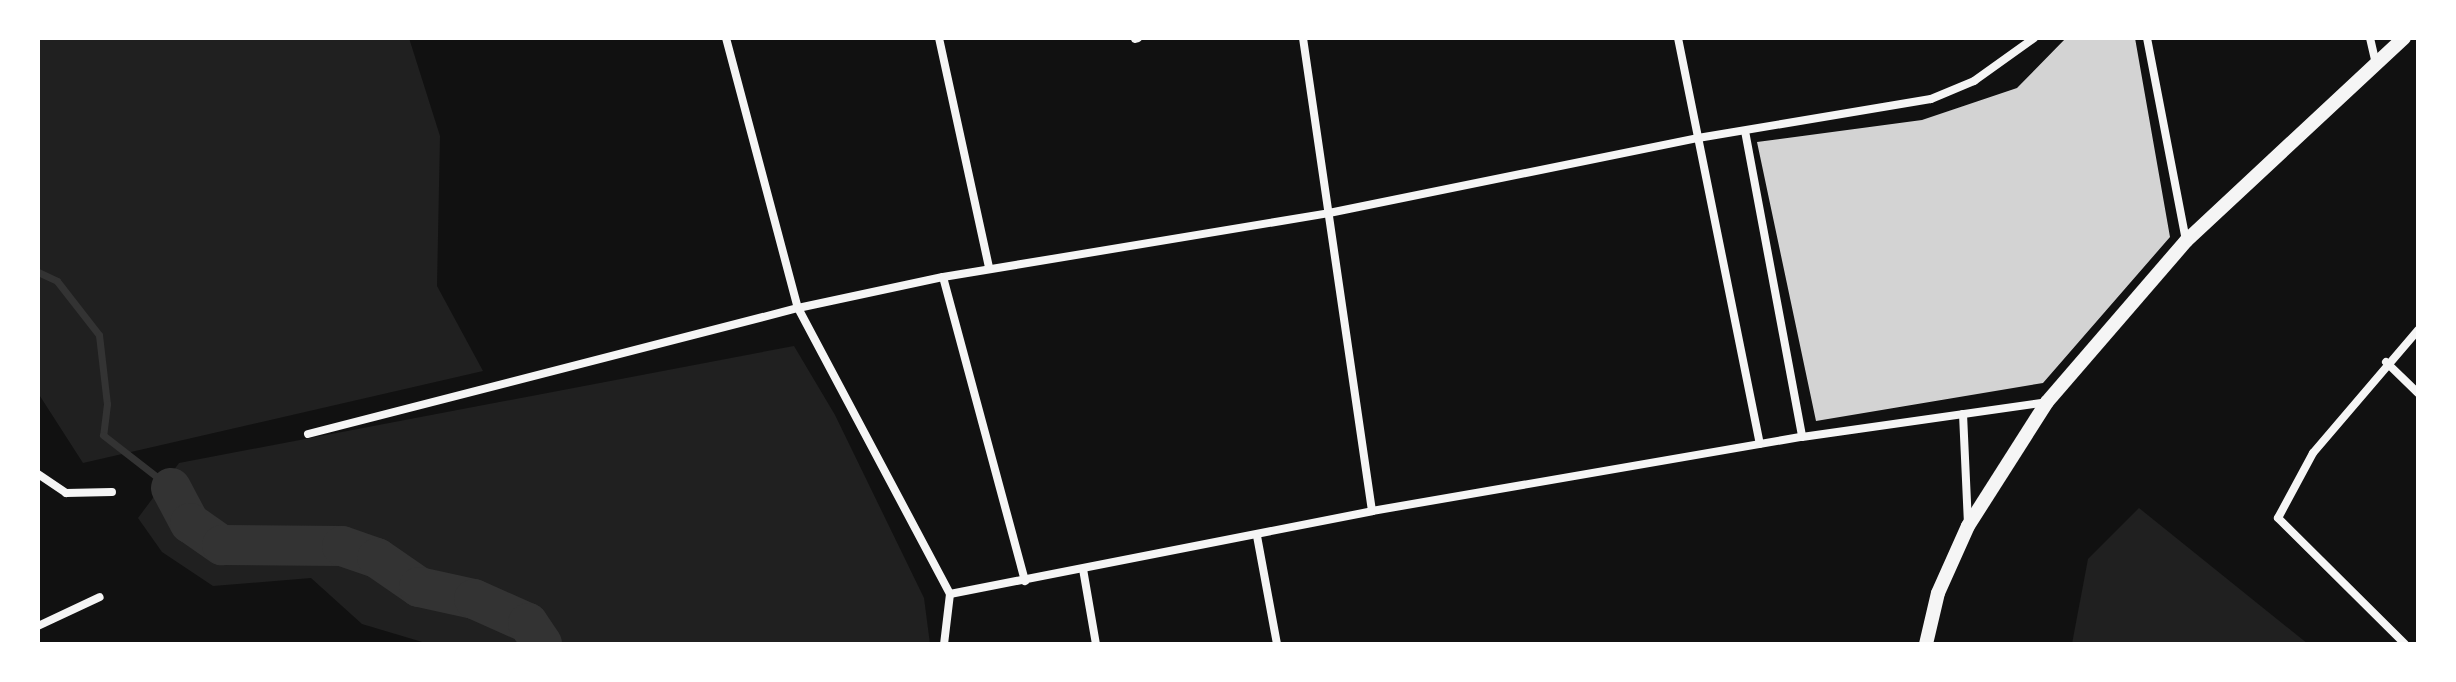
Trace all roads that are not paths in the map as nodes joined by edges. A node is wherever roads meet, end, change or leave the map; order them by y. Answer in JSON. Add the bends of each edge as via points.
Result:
{"nodes":[{"id":1,"x":726,"y":38,"type":"edge"},
{"id":2,"x":939,"y":38,"type":"edge"},
{"id":3,"x":1303,"y":38,"type":"edge"},
{"id":4,"x":1678,"y":38,"type":"edge"},
{"id":5,"x":2034,"y":38,"type":"edge"},
{"id":6,"x":2147,"y":38,"type":"edge"},
{"id":7,"x":2370,"y":38,"type":"edge"},
{"id":8,"x":2404,"y":38,"type":"edge"},
{"id":9,"x":2376,"y":63,"type":"junction"},
{"id":10,"x":1745,"y":131,"type":"junction"},
{"id":11,"x":1698,"y":138,"type":"junction"},
{"id":12,"x":1329,"y":213,"type":"junction"},
{"id":13,"x":2186,"y":241,"type":"junction"},
{"id":14,"x":989,"y":268,"type":"junction"},
{"id":15,"x":943,"y":277,"type":"junction"},
{"id":16,"x":798,"y":308,"type":"junction"},
{"id":17,"x":2418,"y":330,"type":"edge"},
{"id":18,"x":2386,"y":362,"type":"junction"},
{"id":19,"x":2418,"y":393,"type":"edge"},
{"id":20,"x":2047,"y":402,"type":"junction"},
{"id":21,"x":1963,"y":414,"type":"junction"},
{"id":22,"x":308,"y":434,"type":"dead end"},
{"id":23,"x":1802,"y":437,"type":"junction"},
{"id":24,"x":1760,"y":444,"type":"junction"},
{"id":25,"x":38,"y":474,"type":"edge"},
{"id":26,"x":112,"y":492,"type":"dead end"},
{"id":27,"x":1372,"y":511,"type":"junction"},
{"id":28,"x":1968,"y":526,"type":"junction"},
{"id":29,"x":1257,"y":536,"type":"junction"},
{"id":30,"x":1083,"y":569,"type":"junction"},
{"id":31,"x":1025,"y":581,"type":"junction"},
{"id":32,"x":950,"y":594,"type":"junction"},
{"id":33,"x":100,"y":597,"type":"dead end"},
{"id":34,"x":38,"y":626,"type":"edge"},
{"id":35,"x":944,"y":644,"type":"edge"},
{"id":36,"x":1096,"y":644,"type":"edge"},
{"id":37,"x":1277,"y":644,"type":"edge"},
{"id":38,"x":1926,"y":644,"type":"edge"},
{"id":39,"x":2405,"y":644,"type":"edge"}],
"edges":[{"from":1,"to":16,"type":"street"},
{"from":2,"to":14,"type":"street"},
{"from":3,"to":12,"type":"street"},
{"from":4,"to":11,"type":"street"},
{"from":5,"to":10,"type":"street","via":[[1974,81],[1931,99]]},
{"from":6,"to":13,"type":"street"},
{"from":7,"to":9,"type":"street"},
{"from":8,"to":9,"type":"street"},
{"from":9,"to":13,"type":"street"},
{"from":10,"to":11,"type":"street"},
{"from":10,"to":23,"type":"street"},
{"from":11,"to":12,"type":"street"},
{"from":11,"to":24,"type":"street"},
{"from":12,"to":14,"type":"street"},
{"from":12,"to":27,"type":"street"},
{"from":13,"to":20,"type":"street"},
{"from":14,"to":15,"type":"street"},
{"from":15,"to":16,"type":"street"},
{"from":15,"to":31,"type":"street"},
{"from":16,"to":22,"type":"street"},
{"from":16,"to":32,"type":"street"},
{"from":17,"to":18,"type":"street"},
{"from":18,"to":19,"type":"street"},
{"from":18,"to":39,"type":"street","via":[[2313,453],[2278,518]]},
{"from":20,"to":21,"type":"street"},
{"from":20,"to":28,"type":"street"},
{"from":21,"to":23,"type":"street"},
{"from":21,"to":28,"type":"street"},
{"from":23,"to":24,"type":"street"},
{"from":24,"to":27,"type":"street"},
{"from":25,"to":26,"type":"street","via":[[66,493]]},
{"from":27,"to":29,"type":"street"},
{"from":28,"to":38,"type":"street","via":[[1938,593]]},
{"from":29,"to":30,"type":"street"},
{"from":29,"to":37,"type":"street"},
{"from":30,"to":31,"type":"street"},
{"from":30,"to":36,"type":"street"},
{"from":31,"to":32,"type":"street"},
{"from":32,"to":35,"type":"street"},
{"from":33,"to":34,"type":"street"}]}
